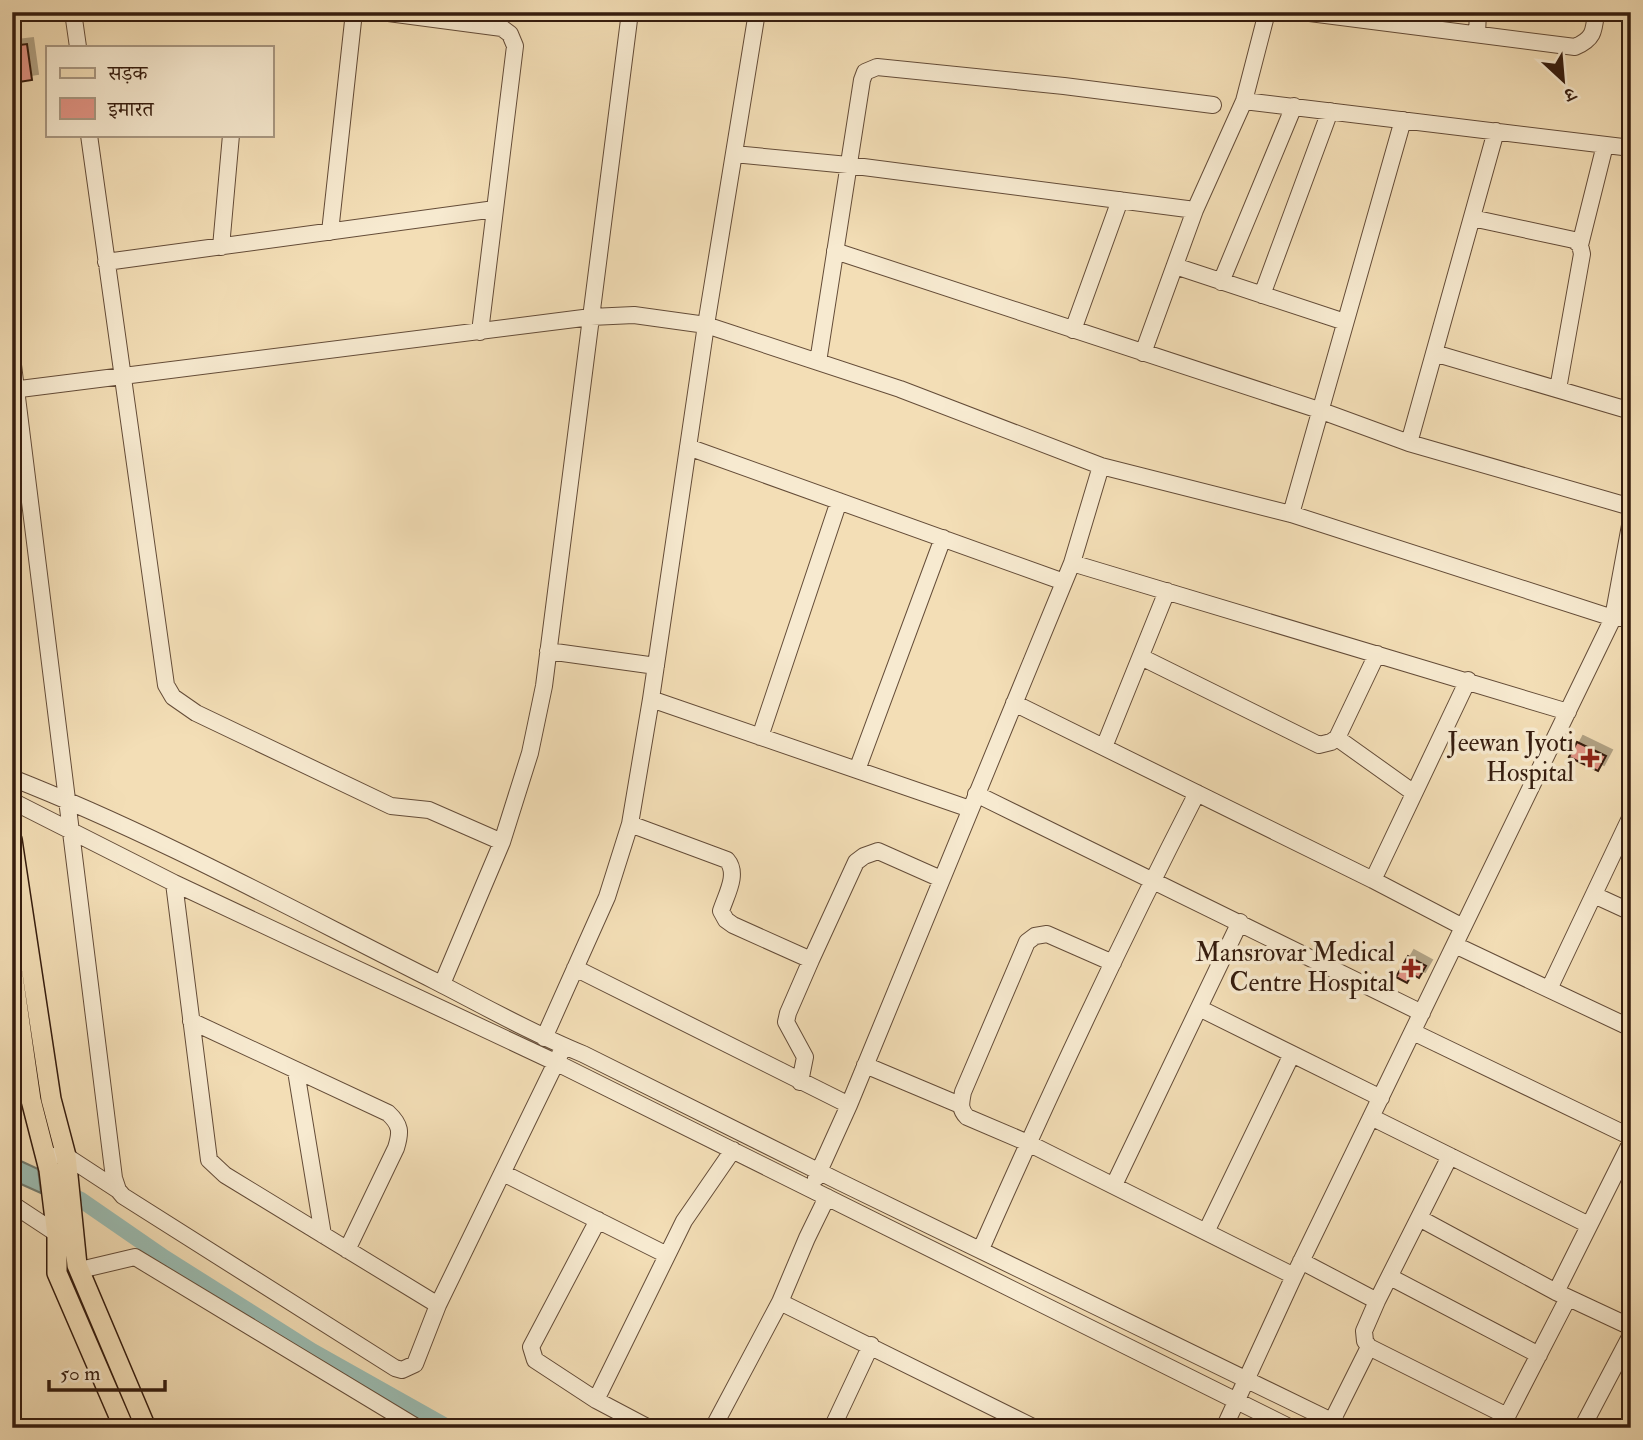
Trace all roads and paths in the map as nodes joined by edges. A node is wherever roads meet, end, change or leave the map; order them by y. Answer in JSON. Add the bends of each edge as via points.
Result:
{"nodes":[{"id":1,"x":73,"y":12,"type":"edge"},
{"id":2,"x":354,"y":12,"type":"edge"},
{"id":3,"x":381,"y":12,"type":"edge"},
{"id":4,"x":630,"y":12,"type":"edge"},
{"id":5,"x":757,"y":12,"type":"edge"},
{"id":6,"x":1267,"y":12,"type":"edge"},
{"id":7,"x":1302,"y":12,"type":"edge"},
{"id":8,"x":1478,"y":12,"type":"edge"},
{"id":9,"x":1596,"y":12,"type":"edge"},
{"id":10,"x":1478,"y":34,"type":"junction"},
{"id":11,"x":78,"y":46,"type":"edge"},
{"id":12,"x":1244,"y":101,"type":"junction"},
{"id":13,"x":1213,"y":105,"type":"dead end"},
{"id":14,"x":1294,"y":106,"type":"junction"},
{"id":15,"x":1330,"y":111,"type":"junction"},
{"id":16,"x":1403,"y":120,"type":"junction"},
{"id":17,"x":1496,"y":131,"type":"junction"},
{"id":18,"x":89,"y":136,"type":"edge"},
{"id":19,"x":231,"y":136,"type":"edge"},
{"id":20,"x":1605,"y":145,"type":"junction"},
{"id":21,"x":1631,"y":148,"type":"edge"},
{"id":22,"x":734,"y":154,"type":"junction"},
{"id":23,"x":848,"y":165,"type":"junction"},
{"id":24,"x":1120,"y":200,"type":"junction"},
{"id":25,"x":495,"y":209,"type":"junction"},
{"id":26,"x":1195,"y":210,"type":"junction"},
{"id":27,"x":1472,"y":218,"type":"junction"},
{"id":28,"x":330,"y":232,"type":"junction"},
{"id":29,"x":1580,"y":245,"type":"junction"},
{"id":30,"x":220,"y":247,"type":"junction"},
{"id":31,"x":835,"y":251,"type":"junction"},
{"id":32,"x":106,"y":262,"type":"junction"},
{"id":33,"x":1175,"y":266,"type":"junction"},
{"id":34,"x":1221,"y":282,"type":"junction"},
{"id":35,"x":1262,"y":295,"type":"junction"},
{"id":36,"x":591,"y":317,"type":"junction"},
{"id":37,"x":1345,"y":322,"type":"junction"},
{"id":38,"x":706,"y":325,"type":"junction"},
{"id":39,"x":1073,"y":330,"type":"junction"},
{"id":40,"x":480,"y":332,"type":"junction"},
{"id":41,"x":1143,"y":353,"type":"junction"},
{"id":42,"x":1434,"y":353,"type":"junction"},
{"id":43,"x":12,"y":357,"type":"edge"},
{"id":44,"x":818,"y":362,"type":"junction"},
{"id":45,"x":121,"y":377,"type":"junction"},
{"id":46,"x":1558,"y":389,"type":"junction"},
{"id":47,"x":14,"y":390,"type":"edge"},
{"id":48,"x":1319,"y":410,"type":"junction"},
{"id":49,"x":1631,"y":411,"type":"edge"},
{"id":50,"x":1409,"y":443,"type":"junction"},
{"id":51,"x":688,"y":447,"type":"junction"},
{"id":52,"x":1101,"y":466,"type":"junction"},
{"id":53,"x":839,"y":501,"type":"junction"},
{"id":54,"x":1631,"y":508,"type":"edge"},
{"id":55,"x":1291,"y":514,"type":"junction"},
{"id":56,"x":1631,"y":520,"type":"edge"},
{"id":57,"x":943,"y":538,"type":"junction"},
{"id":58,"x":1072,"y":563,"type":"junction"},
{"id":59,"x":1065,"y":582,"type":"junction"},
{"id":60,"x":1167,"y":591,"type":"junction"},
{"id":61,"x":1613,"y":618,"type":"junction"},
{"id":62,"x":1631,"y":618,"type":"edge"},
{"id":63,"x":548,"y":651,"type":"junction"},
{"id":64,"x":1377,"y":654,"type":"junction"},
{"id":65,"x":1141,"y":657,"type":"junction"},
{"id":66,"x":656,"y":666,"type":"junction"},
{"id":67,"x":1468,"y":680,"type":"junction"},
{"id":68,"x":651,"y":699,"type":"junction"},
{"id":69,"x":1014,"y":703,"type":"junction"},
{"id":70,"x":1568,"y":712,"type":"junction"},
{"id":71,"x":760,"y":737,"type":"junction"},
{"id":72,"x":1337,"y":738,"type":"junction"},
{"id":73,"x":1104,"y":747,"type":"junction"},
{"id":74,"x":857,"y":770,"type":"junction"},
{"id":75,"x":12,"y":778,"type":"edge"},
{"id":76,"x":1197,"y":793,"type":"junction"},
{"id":77,"x":1414,"y":793,"type":"junction"},
{"id":78,"x":67,"y":800,"type":"junction"},
{"id":79,"x":12,"y":802,"type":"edge"},
{"id":80,"x":973,"y":802,"type":"junction"},
{"id":81,"x":1631,"y":816,"type":"edge"},
{"id":82,"x":630,"y":824,"type":"junction"},
{"id":83,"x":69,"y":829,"type":"junction"},
{"id":84,"x":12,"y":840,"type":"edge"},
{"id":85,"x":502,"y":842,"type":"junction"},
{"id":86,"x":941,"y":879,"type":"junction"},
{"id":87,"x":1153,"y":880,"type":"junction"},
{"id":88,"x":1373,"y":880,"type":"junction"},
{"id":89,"x":174,"y":883,"type":"junction"},
{"id":90,"x":1594,"y":895,"type":"junction"},
{"id":91,"x":1631,"y":912,"type":"edge"},
{"id":92,"x":1240,"y":922,"type":"junction"},
{"id":93,"x":1463,"y":928,"type":"junction"},
{"id":94,"x":1455,"y":945,"type":"junction"},
{"id":95,"x":810,"y":960,"type":"junction"},
{"id":96,"x":1113,"y":963,"type":"junction"},
{"id":97,"x":12,"y":968,"type":"edge"},
{"id":98,"x":575,"y":968,"type":"junction"},
{"id":99,"x":442,"y":984,"type":"junction"},
{"id":100,"x":1549,"y":989,"type":"junction"},
{"id":101,"x":1199,"y":1008,"type":"junction"},
{"id":102,"x":1422,"y":1013,"type":"junction"},
{"id":103,"x":191,"y":1021,"type":"junction"},
{"id":104,"x":1631,"y":1028,"type":"edge"},
{"id":105,"x":1413,"y":1032,"type":"junction"},
{"id":106,"x":544,"y":1038,"type":"junction"},
{"id":107,"x":564,"y":1046,"type":"junction"},
{"id":108,"x":1292,"y":1054,"type":"junction"},
{"id":109,"x":557,"y":1063,"type":"junction"},
{"id":110,"x":865,"y":1065,"type":"junction"},
{"id":111,"x":296,"y":1071,"type":"junction"},
{"id":112,"x":800,"y":1082,"type":"junction"},
{"id":113,"x":1381,"y":1098,"type":"junction"},
{"id":114,"x":849,"y":1105,"type":"junction"},
{"id":115,"x":960,"y":1105,"type":"junction"},
{"id":116,"x":1371,"y":1117,"type":"junction"},
{"id":117,"x":1631,"y":1137,"type":"edge"},
{"id":118,"x":1631,"y":1142,"type":"edge"},
{"id":119,"x":1028,"y":1143,"type":"junction"},
{"id":120,"x":733,"y":1150,"type":"junction"},
{"id":121,"x":1450,"y":1156,"type":"junction"},
{"id":122,"x":57,"y":1163,"type":"junction"},
{"id":123,"x":820,"y":1171,"type":"junction"},
{"id":124,"x":503,"y":1173,"type":"junction"},
{"id":125,"x":1114,"y":1185,"type":"junction"},
{"id":126,"x":810,"y":1189,"type":"junction"},
{"id":127,"x":118,"y":1190,"type":"junction"},
{"id":128,"x":827,"y":1198,"type":"junction"},
{"id":129,"x":12,"y":1204,"type":"edge"},
{"id":130,"x":1419,"y":1218,"type":"junction"},
{"id":131,"x":598,"y":1220,"type":"junction"},
{"id":132,"x":1589,"y":1225,"type":"junction"},
{"id":133,"x":1206,"y":1232,"type":"junction"},
{"id":134,"x":323,"y":1235,"type":"junction"},
{"id":135,"x":66,"y":1239,"type":"junction"},
{"id":136,"x":981,"y":1249,"type":"junction"},
{"id":137,"x":347,"y":1250,"type":"junction"},
{"id":138,"x":667,"y":1255,"type":"junction"},
{"id":139,"x":1301,"y":1261,"type":"junction"},
{"id":140,"x":80,"y":1270,"type":"junction"},
{"id":141,"x":1294,"y":1276,"type":"junction"},
{"id":142,"x":1390,"y":1277,"type":"junction"},
{"id":143,"x":1562,"y":1295,"type":"junction"},
{"id":144,"x":1377,"y":1301,"type":"junction"},
{"id":145,"x":780,"y":1302,"type":"junction"},
{"id":146,"x":438,"y":1305,"type":"junction"},
{"id":147,"x":1631,"y":1327,"type":"edge"},
{"id":148,"x":1631,"y":1335,"type":"edge"},
{"id":149,"x":871,"y":1345,"type":"junction"},
{"id":150,"x":1369,"y":1347,"type":"junction"},
{"id":151,"x":1539,"y":1355,"type":"junction"},
{"id":152,"x":1246,"y":1378,"type":"junction"},
{"id":153,"x":596,"y":1400,"type":"junction"},
{"id":154,"x":1237,"y":1401,"type":"junction"},
{"id":155,"x":1339,"y":1424,"type":"edge"},
{"id":156,"x":1503,"y":1425,"type":"edge"},
{"id":157,"x":124,"y":1428,"type":"edge"},
{"id":158,"x":146,"y":1428,"type":"edge"},
{"id":159,"x":418,"y":1428,"type":"edge"},
{"id":160,"x":649,"y":1428,"type":"edge"},
{"id":161,"x":713,"y":1428,"type":"edge"},
{"id":162,"x":832,"y":1428,"type":"edge"},
{"id":163,"x":1035,"y":1428,"type":"edge"},
{"id":164,"x":1224,"y":1428,"type":"edge"},
{"id":165,"x":1291,"y":1428,"type":"edge"},
{"id":166,"x":1582,"y":1428,"type":"edge"}],
"edges":[{"from":1,"to":11,"type":"street"},
{"from":2,"to":28,"type":"street"},
{"from":3,"to":25,"type":"street","via":[[502,28],[510,34],[514,46]]},
{"from":4,"to":36,"type":"street"},
{"from":5,"to":22,"type":"street"},
{"from":6,"to":12,"type":"street"},
{"from":7,"to":10,"type":"street"},
{"from":8,"to":10,"type":"street"},
{"from":9,"to":10,"type":"street","via":[[1593,36],[1576,47]]},
{"from":12,"to":14,"type":"street"},
{"from":12,"to":26,"type":"street"},
{"from":13,"to":23,"type":"street","via":[[877,67],[865,72],[862,80]]},
{"from":14,"to":15,"type":"street"},
{"from":14,"to":34,"type":"street"},
{"from":15,"to":16,"type":"street"},
{"from":15,"to":35,"type":"street"},
{"from":16,"to":17,"type":"street"},
{"from":16,"to":37,"type":"street"},
{"from":17,"to":20,"type":"street"},
{"from":17,"to":27,"type":"street"},
{"from":18,"to":32,"type":"street"},
{"from":19,"to":30,"type":"street"},
{"from":20,"to":21,"type":"street"},
{"from":20,"to":29,"type":"street"},
{"from":22,"to":23,"type":"street"},
{"from":22,"to":38,"type":"street"},
{"from":23,"to":24,"type":"street"},
{"from":23,"to":31,"type":"street"},
{"from":24,"to":26,"type":"street"},
{"from":24,"to":39,"type":"street"},
{"from":25,"to":28,"type":"street"},
{"from":25,"to":40,"type":"street"},
{"from":26,"to":33,"type":"street"},
{"from":27,"to":29,"type":"street"},
{"from":27,"to":42,"type":"street"},
{"from":28,"to":30,"type":"street"},
{"from":29,"to":46,"type":"street"},
{"from":30,"to":32,"type":"street"},
{"from":31,"to":39,"type":"street"},
{"from":31,"to":44,"type":"street"},
{"from":32,"to":45,"type":"street"},
{"from":33,"to":34,"type":"street"},
{"from":33,"to":41,"type":"street"},
{"from":34,"to":35,"type":"street"},
{"from":35,"to":37,"type":"street"},
{"from":36,"to":38,"type":"street","via":[[634,316]]},
{"from":36,"to":40,"type":"street"},
{"from":36,"to":63,"type":"street"},
{"from":37,"to":48,"type":"street"},
{"from":38,"to":44,"type":"street"},
{"from":38,"to":51,"type":"street"},
{"from":39,"to":41,"type":"street"},
{"from":40,"to":45,"type":"street"},
{"from":41,"to":48,"type":"street"},
{"from":42,"to":46,"type":"street"},
{"from":42,"to":50,"type":"street"},
{"from":43,"to":47,"type":"street"},
{"from":44,"to":52,"type":"street"},
{"from":45,"to":47,"type":"street"},
{"from":45,"to":85,"type":"street","via":[[166,685],[173,696],[196,713],[391,806],[429,810]]},
{"from":46,"to":49,"type":"street"},
{"from":47,"to":78,"type":"street"},
{"from":48,"to":50,"type":"street"},
{"from":48,"to":55,"type":"street"},
{"from":50,"to":54,"type":"street"},
{"from":51,"to":53,"type":"street"},
{"from":51,"to":66,"type":"street"},
{"from":52,"to":55,"type":"street"},
{"from":52,"to":58,"type":"street"},
{"from":53,"to":57,"type":"street"},
{"from":53,"to":71,"type":"street"},
{"from":55,"to":61,"type":"street"},
{"from":56,"to":61,"type":"street"},
{"from":57,"to":59,"type":"street"},
{"from":57,"to":74,"type":"street"},
{"from":58,"to":59,"type":"street"},
{"from":58,"to":60,"type":"street"},
{"from":59,"to":69,"type":"street"},
{"from":60,"to":64,"type":"street"},
{"from":60,"to":65,"type":"street"},
{"from":61,"to":62,"type":"street"},
{"from":61,"to":70,"type":"street"},
{"from":63,"to":66,"type":"street"},
{"from":63,"to":85,"type":"street","via":[[530,753]]},
{"from":64,"to":67,"type":"street"},
{"from":64,"to":72,"type":"street"},
{"from":65,"to":72,"type":"street","via":[[1319,745]]},
{"from":65,"to":73,"type":"street"},
{"from":66,"to":68,"type":"street"},
{"from":67,"to":70,"type":"street"},
{"from":67,"to":77,"type":"street"},
{"from":68,"to":71,"type":"street"},
{"from":68,"to":82,"type":"street"},
{"from":69,"to":73,"type":"street"},
{"from":69,"to":80,"type":"street"},
{"from":70,"to":93,"type":"street"},
{"from":71,"to":74,"type":"street"},
{"from":72,"to":77,"type":"street"},
{"from":73,"to":76,"type":"street"},
{"from":74,"to":80,"type":"street"},
{"from":75,"to":78,"type":"street"},
{"from":76,"to":87,"type":"street"},
{"from":76,"to":88,"type":"street"},
{"from":77,"to":88,"type":"street"},
{"from":78,"to":83,"type":"street"},
{"from":78,"to":99,"type":"street"},
{"from":79,"to":83,"type":"street"},
{"from":80,"to":86,"type":"street"},
{"from":80,"to":87,"type":"street"},
{"from":81,"to":90,"type":"street"},
{"from":82,"to":95,"type":"street","via":[[727,860],[733,875],[721,911],[726,920]]},
{"from":82,"to":98,"type":"street","via":[[607,897]]},
{"from":83,"to":89,"type":"street"},
{"from":83,"to":127,"type":"street"},
{"from":84,"to":122,"type":"main road"},
{"from":85,"to":99,"type":"street"},
{"from":86,"to":95,"type":"street","via":[[878,851],[864,856],[856,862]]},
{"from":86,"to":110,"type":"street"},
{"from":87,"to":92,"type":"street"},
{"from":87,"to":96,"type":"street"},
{"from":88,"to":93,"type":"street"},
{"from":89,"to":103,"type":"street"},
{"from":89,"to":109,"type":"street"},
{"from":90,"to":91,"type":"street"},
{"from":90,"to":100,"type":"street"},
{"from":92,"to":101,"type":"street"},
{"from":92,"to":102,"type":"street"},
{"from":93,"to":94,"type":"street"},
{"from":94,"to":100,"type":"street"},
{"from":94,"to":102,"type":"street"},
{"from":95,"to":112,"type":"street","via":[[786,1023],[805,1057]]},
{"from":96,"to":115,"type":"street","via":[[1047,934],[1027,942]]},
{"from":96,"to":119,"type":"street"},
{"from":97,"to":122,"type":"main road","via":[[31,1100]]},
{"from":98,"to":106,"type":"street"},
{"from":98,"to":112,"type":"street"},
{"from":99,"to":106,"type":"street"},
{"from":100,"to":104,"type":"street"},
{"from":101,"to":108,"type":"street"},
{"from":101,"to":125,"type":"street"},
{"from":102,"to":105,"type":"street"},
{"from":103,"to":111,"type":"street"},
{"from":103,"to":134,"type":"street","via":[[209,1160],[214,1168]]},
{"from":105,"to":113,"type":"street"},
{"from":105,"to":117,"type":"street"},
{"from":106,"to":107,"type":"street"},
{"from":107,"to":109,"type":"street"},
{"from":107,"to":123,"type":"street"},
{"from":108,"to":113,"type":"street"},
{"from":108,"to":133,"type":"street"},
{"from":109,"to":120,"type":"street"},
{"from":109,"to":124,"type":"street"},
{"from":110,"to":114,"type":"street"},
{"from":110,"to":115,"type":"street"},
{"from":111,"to":134,"type":"street"},
{"from":111,"to":137,"type":"street","via":[[388,1113],[398,1123],[396,1148]]},
{"from":112,"to":114,"type":"street"},
{"from":113,"to":116,"type":"street"},
{"from":114,"to":123,"type":"street"},
{"from":115,"to":119,"type":"street","via":[[967,1117]]},
{"from":116,"to":121,"type":"street"},
{"from":116,"to":139,"type":"street"},
{"from":118,"to":132,"type":"street"},
{"from":119,"to":125,"type":"street"},
{"from":119,"to":136,"type":"street"},
{"from":120,"to":126,"type":"street"},
{"from":120,"to":138,"type":"street","via":[[684,1221]]},
{"from":121,"to":130,"type":"street"},
{"from":121,"to":132,"type":"street"},
{"from":122,"to":127,"type":"street"},
{"from":122,"to":135,"type":"main road","via":[[53,1206]]},
{"from":122,"to":135,"type":"main road","via":[[74,1218]]},
{"from":123,"to":126,"type":"street"},
{"from":123,"to":136,"type":"street"},
{"from":124,"to":131,"type":"street"},
{"from":124,"to":146,"type":"street"},
{"from":125,"to":133,"type":"street"},
{"from":126,"to":128,"type":"street"},
{"from":127,"to":146,"type":"street","via":[[395,1368],[415,1364]]},
{"from":128,"to":145,"type":"street"},
{"from":128,"to":154,"type":"street"},
{"from":129,"to":135,"type":"street"},
{"from":130,"to":142,"type":"street"},
{"from":130,"to":143,"type":"street"},
{"from":131,"to":138,"type":"street"},
{"from":131,"to":153,"type":"street","via":[[531,1347],[535,1360]]},
{"from":132,"to":143,"type":"street"},
{"from":133,"to":141,"type":"street"},
{"from":134,"to":137,"type":"street"},
{"from":135,"to":140,"type":"main road"},
{"from":135,"to":157,"type":"main road","via":[[57,1273]]},
{"from":136,"to":152,"type":"street"},
{"from":137,"to":146,"type":"street"},
{"from":138,"to":153,"type":"street"},
{"from":139,"to":141,"type":"street"},
{"from":139,"to":144,"type":"street"},
{"from":140,"to":158,"type":"main road"},
{"from":140,"to":159,"type":"street","via":[[135,1257]]},
{"from":141,"to":152,"type":"street"},
{"from":142,"to":144,"type":"street"},
{"from":142,"to":151,"type":"street"},
{"from":143,"to":147,"type":"street"},
{"from":143,"to":151,"type":"street"},
{"from":144,"to":150,"type":"street","via":[[1364,1331]]},
{"from":145,"to":149,"type":"street"},
{"from":145,"to":161,"type":"street"},
{"from":148,"to":166,"type":"street"},
{"from":149,"to":162,"type":"street"},
{"from":149,"to":163,"type":"street"},
{"from":150,"to":155,"type":"street"},
{"from":150,"to":156,"type":"street"},
{"from":151,"to":156,"type":"street"},
{"from":152,"to":154,"type":"street"},
{"from":152,"to":155,"type":"street"},
{"from":153,"to":160,"type":"street"},
{"from":154,"to":164,"type":"street"},
{"from":154,"to":165,"type":"street"}]}
